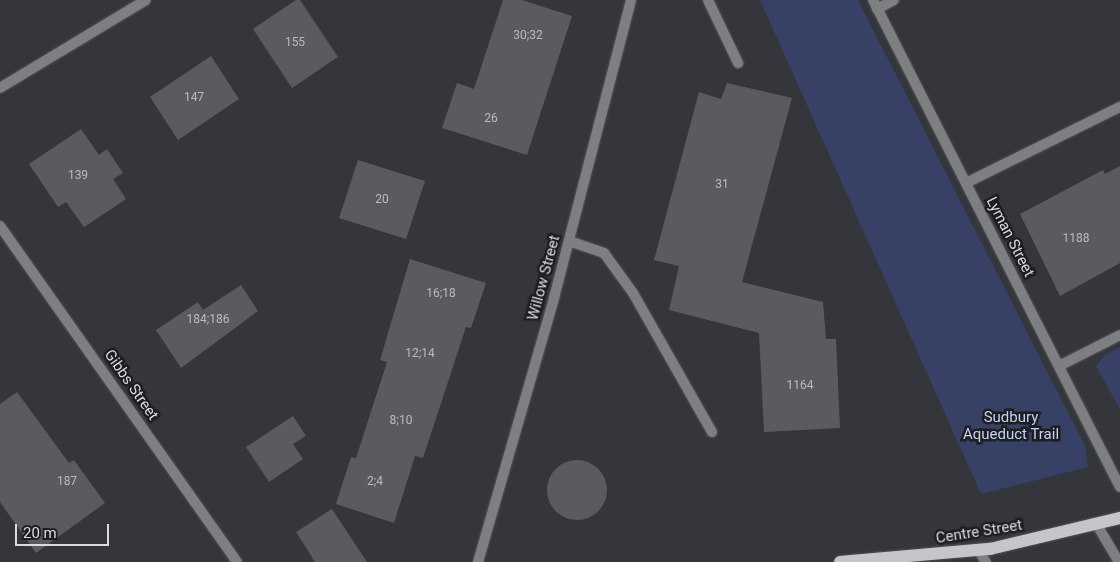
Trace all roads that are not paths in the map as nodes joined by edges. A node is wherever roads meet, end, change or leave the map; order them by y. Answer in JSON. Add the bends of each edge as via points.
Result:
{"nodes":[{"id":1,"x":146,"y":0,"type":"edge"},
{"id":2,"x":631,"y":0,"type":"edge"},
{"id":3,"x":708,"y":0,"type":"edge"},
{"id":4,"x":894,"y":0,"type":"edge"},
{"id":5,"x":875,"y":4,"type":"edge"},
{"id":6,"x":738,"y":63,"type":"dead end"},
{"id":7,"x":0,"y":88,"type":"edge"},
{"id":8,"x":1120,"y":107,"type":"edge"},
{"id":9,"x":966,"y":184,"type":"junction"},
{"id":10,"x":0,"y":226,"type":"edge"},
{"id":11,"x":569,"y":241,"type":"junction"},
{"id":12,"x":1120,"y":335,"type":"edge"},
{"id":13,"x":1058,"y":366,"type":"junction"},
{"id":14,"x":712,"y":432,"type":"dead end"},
{"id":15,"x":1120,"y":487,"type":"edge"},
{"id":16,"x":1120,"y":518,"type":"edge"},
{"id":17,"x":1097,"y":525,"type":"junction"},
{"id":18,"x":979,"y":551,"type":"junction"},
{"id":19,"x":237,"y":562,"type":"edge"},
{"id":20,"x":478,"y":562,"type":"edge"},
{"id":21,"x":840,"y":562,"type":"edge"},
{"id":22,"x":986,"y":562,"type":"edge"},
{"id":23,"x":1119,"y":562,"type":"edge"}],
"edges":[{"from":1,"to":7,"type":"street"},
{"from":2,"to":11,"type":"street","name":"Willow Street"},
{"from":3,"to":6,"type":"street"},
{"from":4,"to":5,"type":"street"},
{"from":5,"to":9,"type":"street","name":"Lyman Street"},
{"from":8,"to":9,"type":"street"},
{"from":9,"to":13,"type":"street","name":"Lyman Street"},
{"from":10,"to":19,"type":"street","name":"Gibbs Street"},
{"from":11,"to":14,"type":"street","via":[[604,253],[633,293]]},
{"from":11,"to":20,"type":"street","name":"Willow Street"},
{"from":12,"to":13,"type":"street"},
{"from":13,"to":15,"type":"street","name":"Lyman Street"},
{"from":16,"to":17,"type":"main road","name":"Centre Street"},
{"from":17,"to":18,"type":"main road","name":"Centre Street"},
{"from":17,"to":23,"type":"street"},
{"from":18,"to":21,"type":"main road","name":"Centre Street"},
{"from":18,"to":22,"type":"street"}]}
